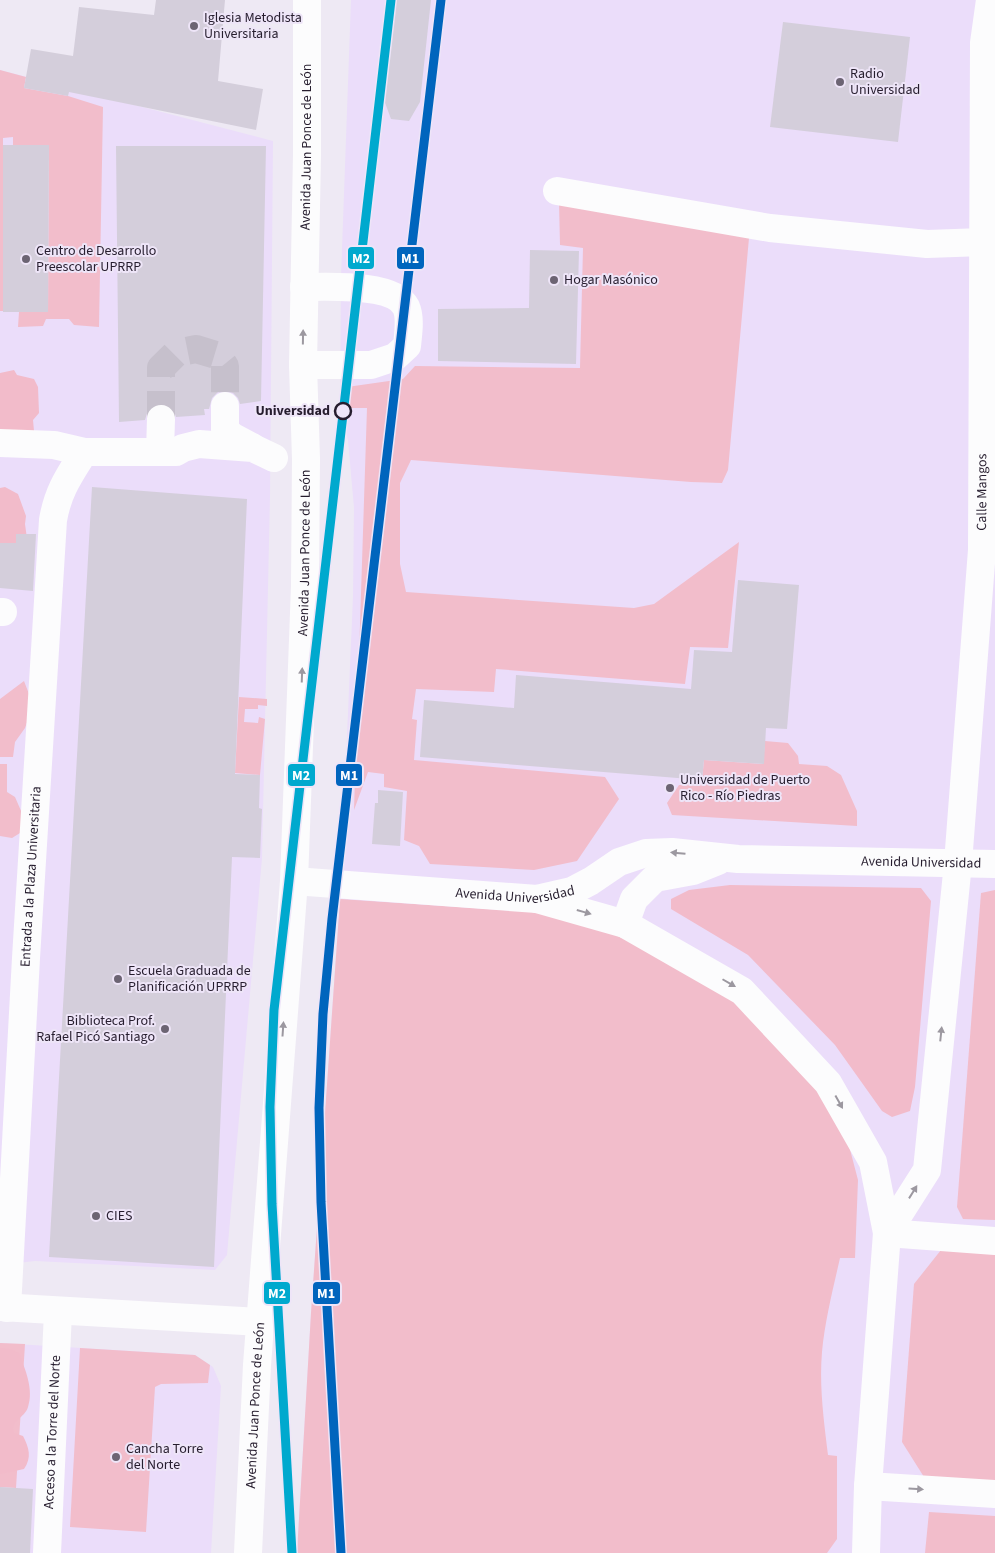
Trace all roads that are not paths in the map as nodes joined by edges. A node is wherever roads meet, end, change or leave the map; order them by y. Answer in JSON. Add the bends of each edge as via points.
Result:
{"nodes":[{"id":1,"x":307,"y":0,"type":"edge"},
{"id":2,"x":990,"y":0,"type":"edge"},
{"id":3,"x":557,"y":191,"type":"dead end"},
{"id":4,"x":983,"y":242,"type":"junction"},
{"id":5,"x":304,"y":287,"type":"junction"},
{"id":6,"x":303,"y":365,"type":"junction"},
{"id":7,"x":225,"y":406,"type":"tunnel mouth"},
{"id":8,"x":161,"y":419,"type":"tunnel mouth"},
{"id":9,"x":0,"y":443,"type":"edge"},
{"id":10,"x":84,"y":452,"type":"junction"},
{"id":11,"x":168,"y":452,"type":"junction"},
{"id":12,"x":264,"y":453,"type":"junction"},
{"id":13,"x":306,"y":458,"type":"junction"},
{"id":14,"x":727,"y":858,"type":"junction"},
{"id":15,"x":958,"y":863,"type":"junction"},
{"id":16,"x":995,"y":864,"type":"edge"},
{"id":17,"x":294,"y":881,"type":"junction"},
{"id":18,"x":537,"y":899,"type":"junction"},
{"id":19,"x":625,"y":924,"type":"junction"},
{"id":20,"x":887,"y":1233,"type":"junction"},
{"id":21,"x":995,"y":1240,"type":"edge"},
{"id":22,"x":3,"y":1308,"type":"edge"},
{"id":23,"x":58,"y":1312,"type":"junction"},
{"id":24,"x":260,"y":1322,"type":"junction"},
{"id":25,"x":868,"y":1486,"type":"junction"},
{"id":26,"x":995,"y":1494,"type":"edge"},
{"id":27,"x":47,"y":1553,"type":"edge"},
{"id":28,"x":248,"y":1553,"type":"edge"},
{"id":29,"x":866,"y":1553,"type":"edge"}],
"edges":[{"from":1,"to":5,"type":"street","name":"Avenida Juan Ponce de León"},
{"from":2,"to":4,"type":"street","name":"Calle Mangos","via":[[984,43]]},
{"from":3,"to":4,"type":"street","via":[[770,228],[927,244]]},
{"from":4,"to":15,"type":"street","name":"Calle Mangos","via":[[982,550]]},
{"from":6,"to":5,"type":"street","name":"Avenida Juan Ponce de León","one_way":true},
{"from":5,"to":6,"type":"street","via":[[362,288],[395,295],[406,308],[408,324],[407,346],[395,357],[371,365]]},
{"from":6,"to":13,"type":"street","name":"Avenida Juan Ponce de León"},
{"from":7,"to":12,"type":"street","via":[[224,430]]},
{"from":8,"to":11,"type":"street"},
{"from":9,"to":10,"type":"street","via":[[54,445]]},
{"from":10,"to":11,"type":"street"},
{"from":10,"to":22,"type":"street","name":"Entrada a la Plaza Universitaria","via":[[63,486],[56,502],[54,520]]},
{"from":11,"to":12,"type":"street","via":[[199,444]]},
{"from":12,"to":13,"type":"street"},
{"from":17,"to":13,"type":"street","name":"Avenida Juan Ponce de León","one_way":true,"via":[[306,586]]},
{"from":14,"to":15,"type":"street","name":"Avenida Universidad"},
{"from":14,"to":18,"type":"street","name":"Avenida Universidad","one_way":true,"via":[[672,852],[646,853],[619,862],[572,891]]},
{"from":14,"to":19,"type":"street","name":"Avenida Universidad","via":[[694,870],[655,878],[634,899]]},
{"from":15,"to":16,"type":"street","name":"Avenida Universidad"},
{"from":20,"to":15,"type":"street","name":"Calle Mangos","one_way":true,"via":[[927,1170]]},
{"from":17,"to":18,"type":"street","name":"Avenida Universidad"},
{"from":24,"to":17,"type":"street","name":"Avenida Juan Ponce de León","one_way":true},
{"from":18,"to":19,"type":"street","one_way":true},
{"from":19,"to":20,"type":"street","one_way":true,"via":[[742,991],[828,1083],[873,1162]]},
{"from":20,"to":21,"type":"street"},
{"from":20,"to":25,"type":"street"},
{"from":22,"to":23,"type":"street"},
{"from":23,"to":24,"type":"street"},
{"from":23,"to":27,"type":"street","name":"Acceso a la Torre del Norte"},
{"from":24,"to":28,"type":"street","name":"Avenida Juan Ponce de León"},
{"from":25,"to":26,"type":"street","one_way":true},
{"from":25,"to":29,"type":"street"}]}
